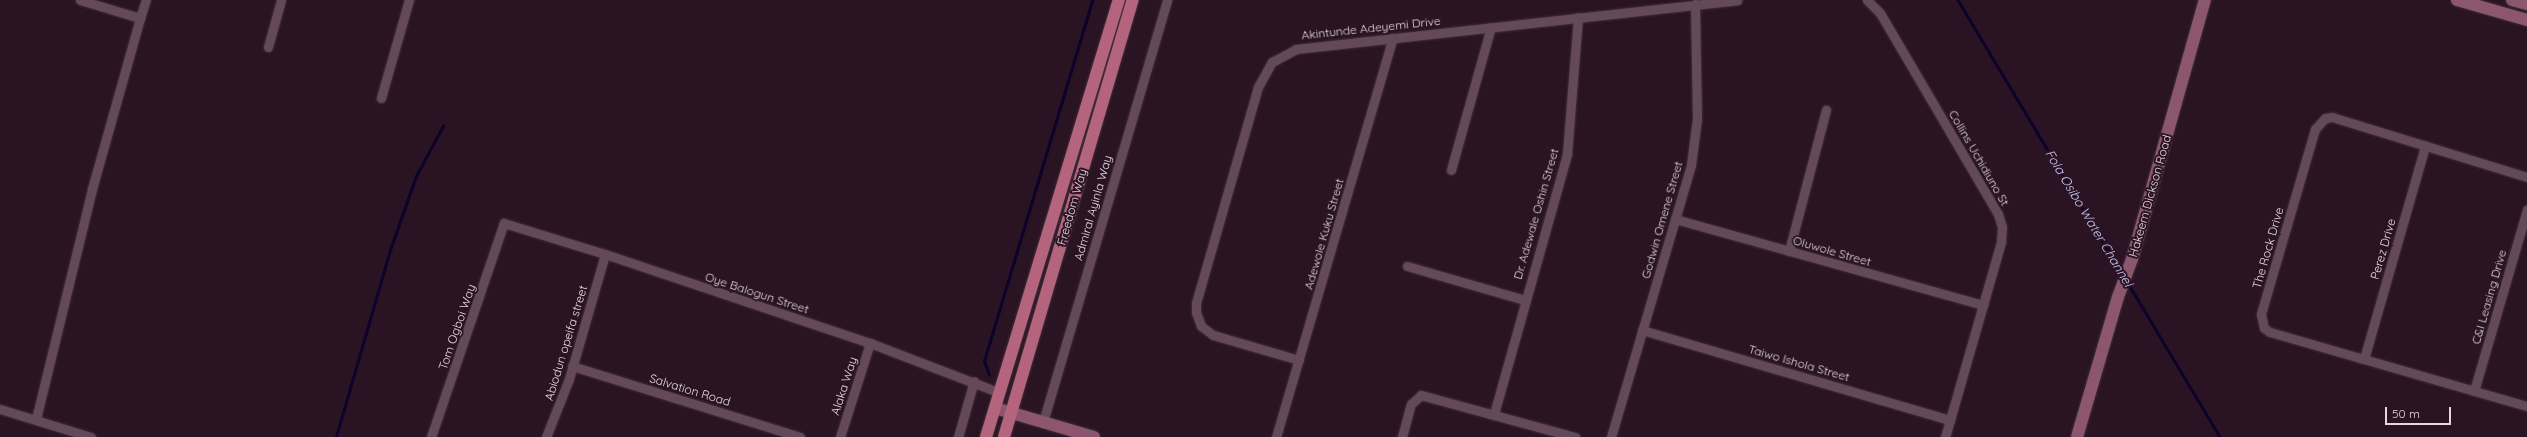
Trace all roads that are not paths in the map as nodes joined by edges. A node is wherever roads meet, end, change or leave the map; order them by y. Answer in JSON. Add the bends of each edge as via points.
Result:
{"nodes":[{"id":1,"x":80,"y":0,"type":"edge"},
{"id":2,"x":146,"y":0,"type":"edge"},
{"id":3,"x":281,"y":0,"type":"edge"},
{"id":4,"x":409,"y":0,"type":"edge"},
{"id":5,"x":1119,"y":0,"type":"edge"},
{"id":6,"x":1133,"y":0,"type":"edge"},
{"id":7,"x":1167,"y":0,"type":"edge"},
{"id":8,"x":1737,"y":0,"type":"edge"},
{"id":9,"x":1867,"y":0,"type":"edge"},
{"id":10,"x":2205,"y":0,"type":"edge"},
{"id":11,"x":2458,"y":0,"type":"edge"},
{"id":12,"x":2512,"y":0,"type":"edge"},
{"id":13,"x":1695,"y":4,"type":"junction"},
{"id":14,"x":2527,"y":4,"type":"edge"},
{"id":15,"x":1578,"y":17,"type":"junction"},
{"id":16,"x":140,"y":18,"type":"junction"},
{"id":17,"x":2527,"y":20,"type":"edge"},
{"id":18,"x":1491,"y":27,"type":"junction"},
{"id":19,"x":1393,"y":38,"type":"junction"},
{"id":20,"x":268,"y":47,"type":"dead end"},
{"id":21,"x":381,"y":98,"type":"dead end"},
{"id":22,"x":1826,"y":110,"type":"dead end"},
{"id":23,"x":2425,"y":146,"type":"junction"},
{"id":24,"x":1451,"y":170,"type":"dead end"},
{"id":25,"x":2527,"y":177,"type":"edge"},
{"id":26,"x":2527,"y":210,"type":"edge"},
{"id":27,"x":1675,"y":219,"type":"junction"},
{"id":28,"x":504,"y":223,"type":"joint"},
{"id":29,"x":1789,"y":251,"type":"junction"},
{"id":30,"x":605,"y":254,"type":"junction"},
{"id":31,"x":1407,"y":266,"type":"dead end"},
{"id":32,"x":1525,"y":300,"type":"junction"},
{"id":33,"x":1983,"y":305,"type":"junction"},
{"id":34,"x":1642,"y":330,"type":"junction"},
{"id":35,"x":870,"y":343,"type":"junction"},
{"id":36,"x":2364,"y":359,"type":"junction"},
{"id":37,"x":1300,"y":360,"type":"junction"},
{"id":38,"x":572,"y":366,"type":"junction"},
{"id":39,"x":974,"y":382,"type":"junction"},
{"id":40,"x":2474,"y":391,"type":"junction"},
{"id":41,"x":1000,"y":392,"type":"junction"},
{"id":42,"x":2527,"y":406,"type":"edge"},
{"id":43,"x":995,"y":408,"type":"junction"},
{"id":44,"x":0,"y":409,"type":"edge"},
{"id":45,"x":1011,"y":413,"type":"junction"},
{"id":46,"x":1494,"y":414,"type":"junction"},
{"id":47,"x":36,"y":420,"type":"junction"},
{"id":48,"x":1950,"y":420,"type":"junction"},
{"id":49,"x":1043,"y":422,"type":"junction"},
{"id":50,"x":91,"y":437,"type":"edge"},
{"id":51,"x":431,"y":437,"type":"edge"},
{"id":52,"x":546,"y":437,"type":"edge"},
{"id":53,"x":800,"y":437,"type":"edge"},
{"id":54,"x":840,"y":437,"type":"edge"},
{"id":55,"x":958,"y":437,"type":"edge"},
{"id":56,"x":986,"y":437,"type":"edge"},
{"id":57,"x":1004,"y":437,"type":"edge"},
{"id":58,"x":1094,"y":437,"type":"edge"},
{"id":59,"x":1276,"y":437,"type":"edge"},
{"id":60,"x":1402,"y":437,"type":"edge"},
{"id":61,"x":1575,"y":437,"type":"edge"},
{"id":62,"x":1611,"y":437,"type":"edge"},
{"id":63,"x":1945,"y":437,"type":"edge"},
{"id":64,"x":2077,"y":437,"type":"edge"}],
"edges":[{"from":1,"to":16,"type":"street"},
{"from":2,"to":16,"type":"street"},
{"from":3,"to":20,"type":"street"},
{"from":4,"to":21,"type":"street"},
{"from":5,"to":41,"type":"main road","name":"Freedom Way"},
{"from":6,"to":45,"type":"main road","name":"Freedom Way"},
{"from":7,"to":49,"type":"street","name":"Admiral Ayinla Way"},
{"from":8,"to":13,"type":"street","name":"Akintunde Adeyemi Drive"},
{"from":9,"to":33,"type":"street","name":"Collins Uchidiuno St","via":[[1880,13],[1998,214],[2002,227],[2001,242]]},
{"from":10,"to":64,"type":"street","name":"Hakeem Dickson Road","via":[[2132,259],[2118,297]]},
{"from":11,"to":17,"type":"street"},
{"from":12,"to":14,"type":"street"},
{"from":13,"to":15,"type":"street","name":"Akintunde Adeyemi Drive"},
{"from":13,"to":27,"type":"street","name":"Godwin Omene Street","via":[[1695,141]]},
{"from":15,"to":18,"type":"street","name":"Akintunde Adeyemi Drive"},
{"from":15,"to":32,"type":"street","name":"Dr. Adewale Oshin Street","via":[[1567,154]]},
{"from":16,"to":47,"type":"street","via":[[92,189]]},
{"from":18,"to":19,"type":"street","name":"Akintunde Adeyemi Drive"},
{"from":18,"to":24,"type":"street"},
{"from":19,"to":37,"type":"street","name":"Adewole Kuku Street"},
{"from":19,"to":37,"type":"street","name":"Akintunde Adeyemi Drive","via":[[1296,48],[1272,62],[1258,86],[1196,303],[1196,312],[1201,326],[1214,335]]},
{"from":22,"to":29,"type":"street"},
{"from":23,"to":25,"type":"street","name":"The Rock Drive"},
{"from":23,"to":36,"type":"street","name":"Perez Drive"},
{"from":23,"to":36,"type":"street","name":"The Rock Drive","via":[[2332,117],[2320,121],[2315,129],[2263,307],[2261,322],[2270,332]]},
{"from":26,"to":40,"type":"street","name":"C&I Leasing Drive"},
{"from":27,"to":29,"type":"street","name":"Oluwole Street"},
{"from":27,"to":34,"type":"street","name":"Godwin Omene Street"},
{"from":28,"to":30,"type":"street","name":"Oye Balogun Street"},
{"from":28,"to":51,"type":"street","name":"Tom Ogboi Way"},
{"from":29,"to":33,"type":"street","name":"Oluwole Street"},
{"from":30,"to":35,"type":"street","name":"Oye Balogun Street"},
{"from":30,"to":38,"type":"street","name":"Abiodun opeifa street"},
{"from":31,"to":32,"type":"street"},
{"from":32,"to":46,"type":"street","name":"Dr. Adewale Oshin Street"},
{"from":33,"to":48,"type":"street","name":"Collins Uchidiuno St"},
{"from":34,"to":48,"type":"street","name":"Taiwo Ishola Street"},
{"from":34,"to":62,"type":"street","name":"Godwin Omene Street"},
{"from":35,"to":39,"type":"street","name":"Oye Balogun Street"},
{"from":35,"to":54,"type":"street","name":"Alaka Way"},
{"from":36,"to":40,"type":"street","name":"The Rock Drive"},
{"from":37,"to":59,"type":"street","name":"Adewole Kuku Street"},
{"from":38,"to":52,"type":"street","name":"Abiodun opeifa street"},
{"from":38,"to":53,"type":"street","name":"Salvation Road"},
{"from":39,"to":41,"type":"street","name":"Oye Balogun Street"},
{"from":39,"to":55,"type":"street"},
{"from":40,"to":42,"type":"street","name":"The Rock Drive"},
{"from":41,"to":43,"type":"main road","name":"Freedom Way"},
{"from":43,"to":45,"type":"street"},
{"from":43,"to":56,"type":"main road","name":"Freedom Way"},
{"from":44,"to":47,"type":"street"},
{"from":45,"to":49,"type":"street"},
{"from":45,"to":57,"type":"main road","name":"Freedom Way"},
{"from":46,"to":60,"type":"street","via":[[1421,395],[1411,404]]},
{"from":46,"to":61,"type":"street"},
{"from":47,"to":50,"type":"street"},
{"from":48,"to":63,"type":"street","name":"Collins Uchidiuno St"},
{"from":49,"to":58,"type":"street"}]}
